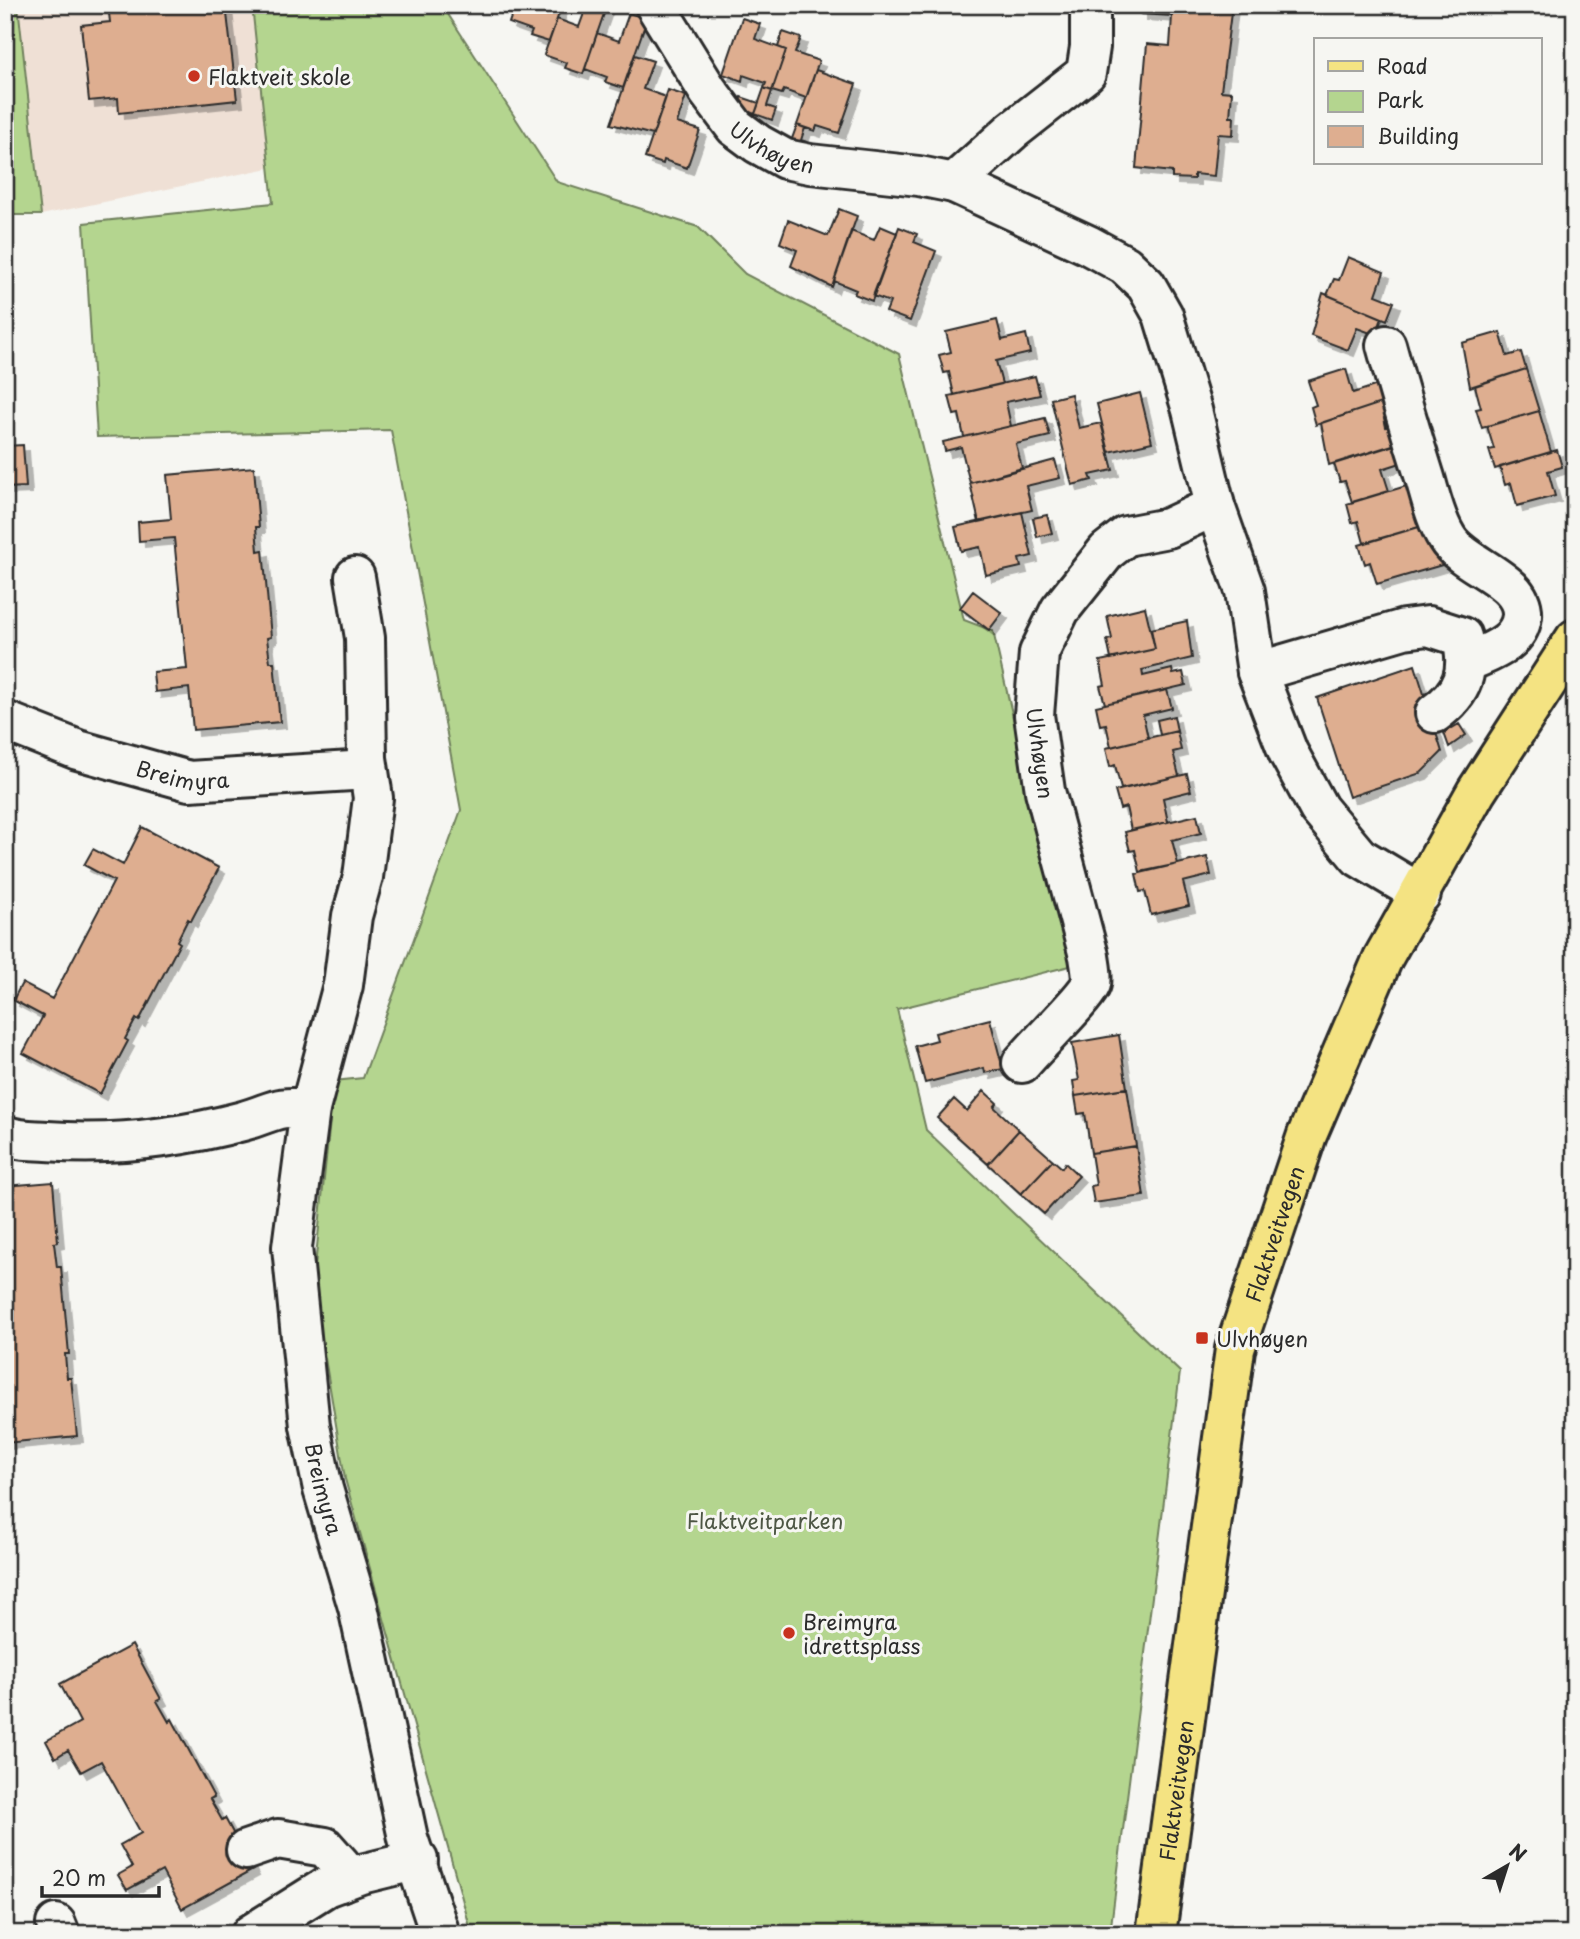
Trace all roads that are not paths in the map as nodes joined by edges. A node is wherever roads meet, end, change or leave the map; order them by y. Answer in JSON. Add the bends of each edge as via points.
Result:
{"nodes":[{"id":1,"x":655,"y":5,"type":"edge"},
{"id":2,"x":1090,"y":5,"type":"edge"},
{"id":3,"x":954,"y":183,"type":"junction"},
{"id":4,"x":1386,"y":345,"type":"dead end"},
{"id":5,"x":1215,"y":506,"type":"junction"},
{"id":6,"x":355,"y":577,"type":"dead end"},
{"id":7,"x":1575,"y":639,"type":"edge"},
{"id":8,"x":1468,"y":662,"type":"junction"},
{"id":9,"x":1257,"y":672,"type":"junction"},
{"id":10,"x":1435,"y":713,"type":"dead end"},
{"id":11,"x":18,"y":725,"type":"edge"},
{"id":12,"x":368,"y":770,"type":"junction"},
{"id":13,"x":1421,"y":894,"type":"junction"},
{"id":14,"x":1022,"y":1063,"type":"dead end"},
{"id":15,"x":310,"y":1109,"type":"junction"},
{"id":16,"x":5,"y":1135,"type":"edge"},
{"id":17,"x":246,"y":1850,"type":"dead end"},
{"id":18,"x":418,"y":1860,"type":"junction"},
{"id":19,"x":340,"y":1882,"type":"junction"},
{"id":20,"x":251,"y":1934,"type":"edge"},
{"id":21,"x":440,"y":1934,"type":"edge"},
{"id":22,"x":1156,"y":1934,"type":"edge"}],
"edges":[{"from":1,"to":3,"type":"street","name":"Ulvhøyen","via":[[735,127],[758,144],[785,159],[810,164]]},
{"from":2,"to":3,"type":"street","via":[[1086,73]]},
{"from":3,"to":5,"type":"street","name":"Ulvhøyen","via":[[1098,250],[1125,265],[1146,285],[1163,314],[1205,454]]},
{"from":4,"to":8,"type":"street","via":[[1447,539],[1513,590],[1522,615],[1506,645]]},
{"from":5,"to":9,"type":"street","name":"Ulvhøyen","via":[[1245,591]]},
{"from":5,"to":14,"type":"street","name":"Ulvhøyen","via":[[1168,528],[1126,536],[1107,551],[1060,610],[1039,653],[1034,715],[1045,791],[1089,956],[1091,984]]},
{"from":6,"to":12,"type":"street","name":"Breimyra","via":[[365,638]]},
{"from":7,"to":13,"type":"main road","name":"Flaktveitvegen","via":[[1476,792]]},
{"from":8,"to":9,"type":"street","via":[[1462,637],[1428,626]]},
{"from":8,"to":10,"type":"street","via":[[1449,703]]},
{"from":9,"to":13,"type":"street","name":"Ulvhøyen","via":[[1288,751],[1318,809],[1359,857]]},
{"from":11,"to":12,"type":"street","name":"Breimyra","via":[[104,758],[189,781]]},
{"from":12,"to":15,"type":"street","name":"Breimyra","via":[[373,798],[363,877],[352,916],[343,985]]},
{"from":13,"to":22,"type":"main road","name":"Flaktveitvegen","via":[[1383,958],[1315,1117],[1235,1349]]},
{"from":15,"to":16,"type":"street","via":[[282,1106],[244,1121],[128,1143],[24,1140]]},
{"from":15,"to":18,"type":"street","name":"Breimyra","via":[[292,1247],[310,1426],[323,1489],[358,1607],[408,1838]]},
{"from":17,"to":19,"type":"street","via":[[278,1839],[325,1847],[341,1865]]},
{"from":18,"to":19,"type":"street"},
{"from":18,"to":21,"type":"street","name":"Breimyra"},
{"from":19,"to":20,"type":"street"}]}
